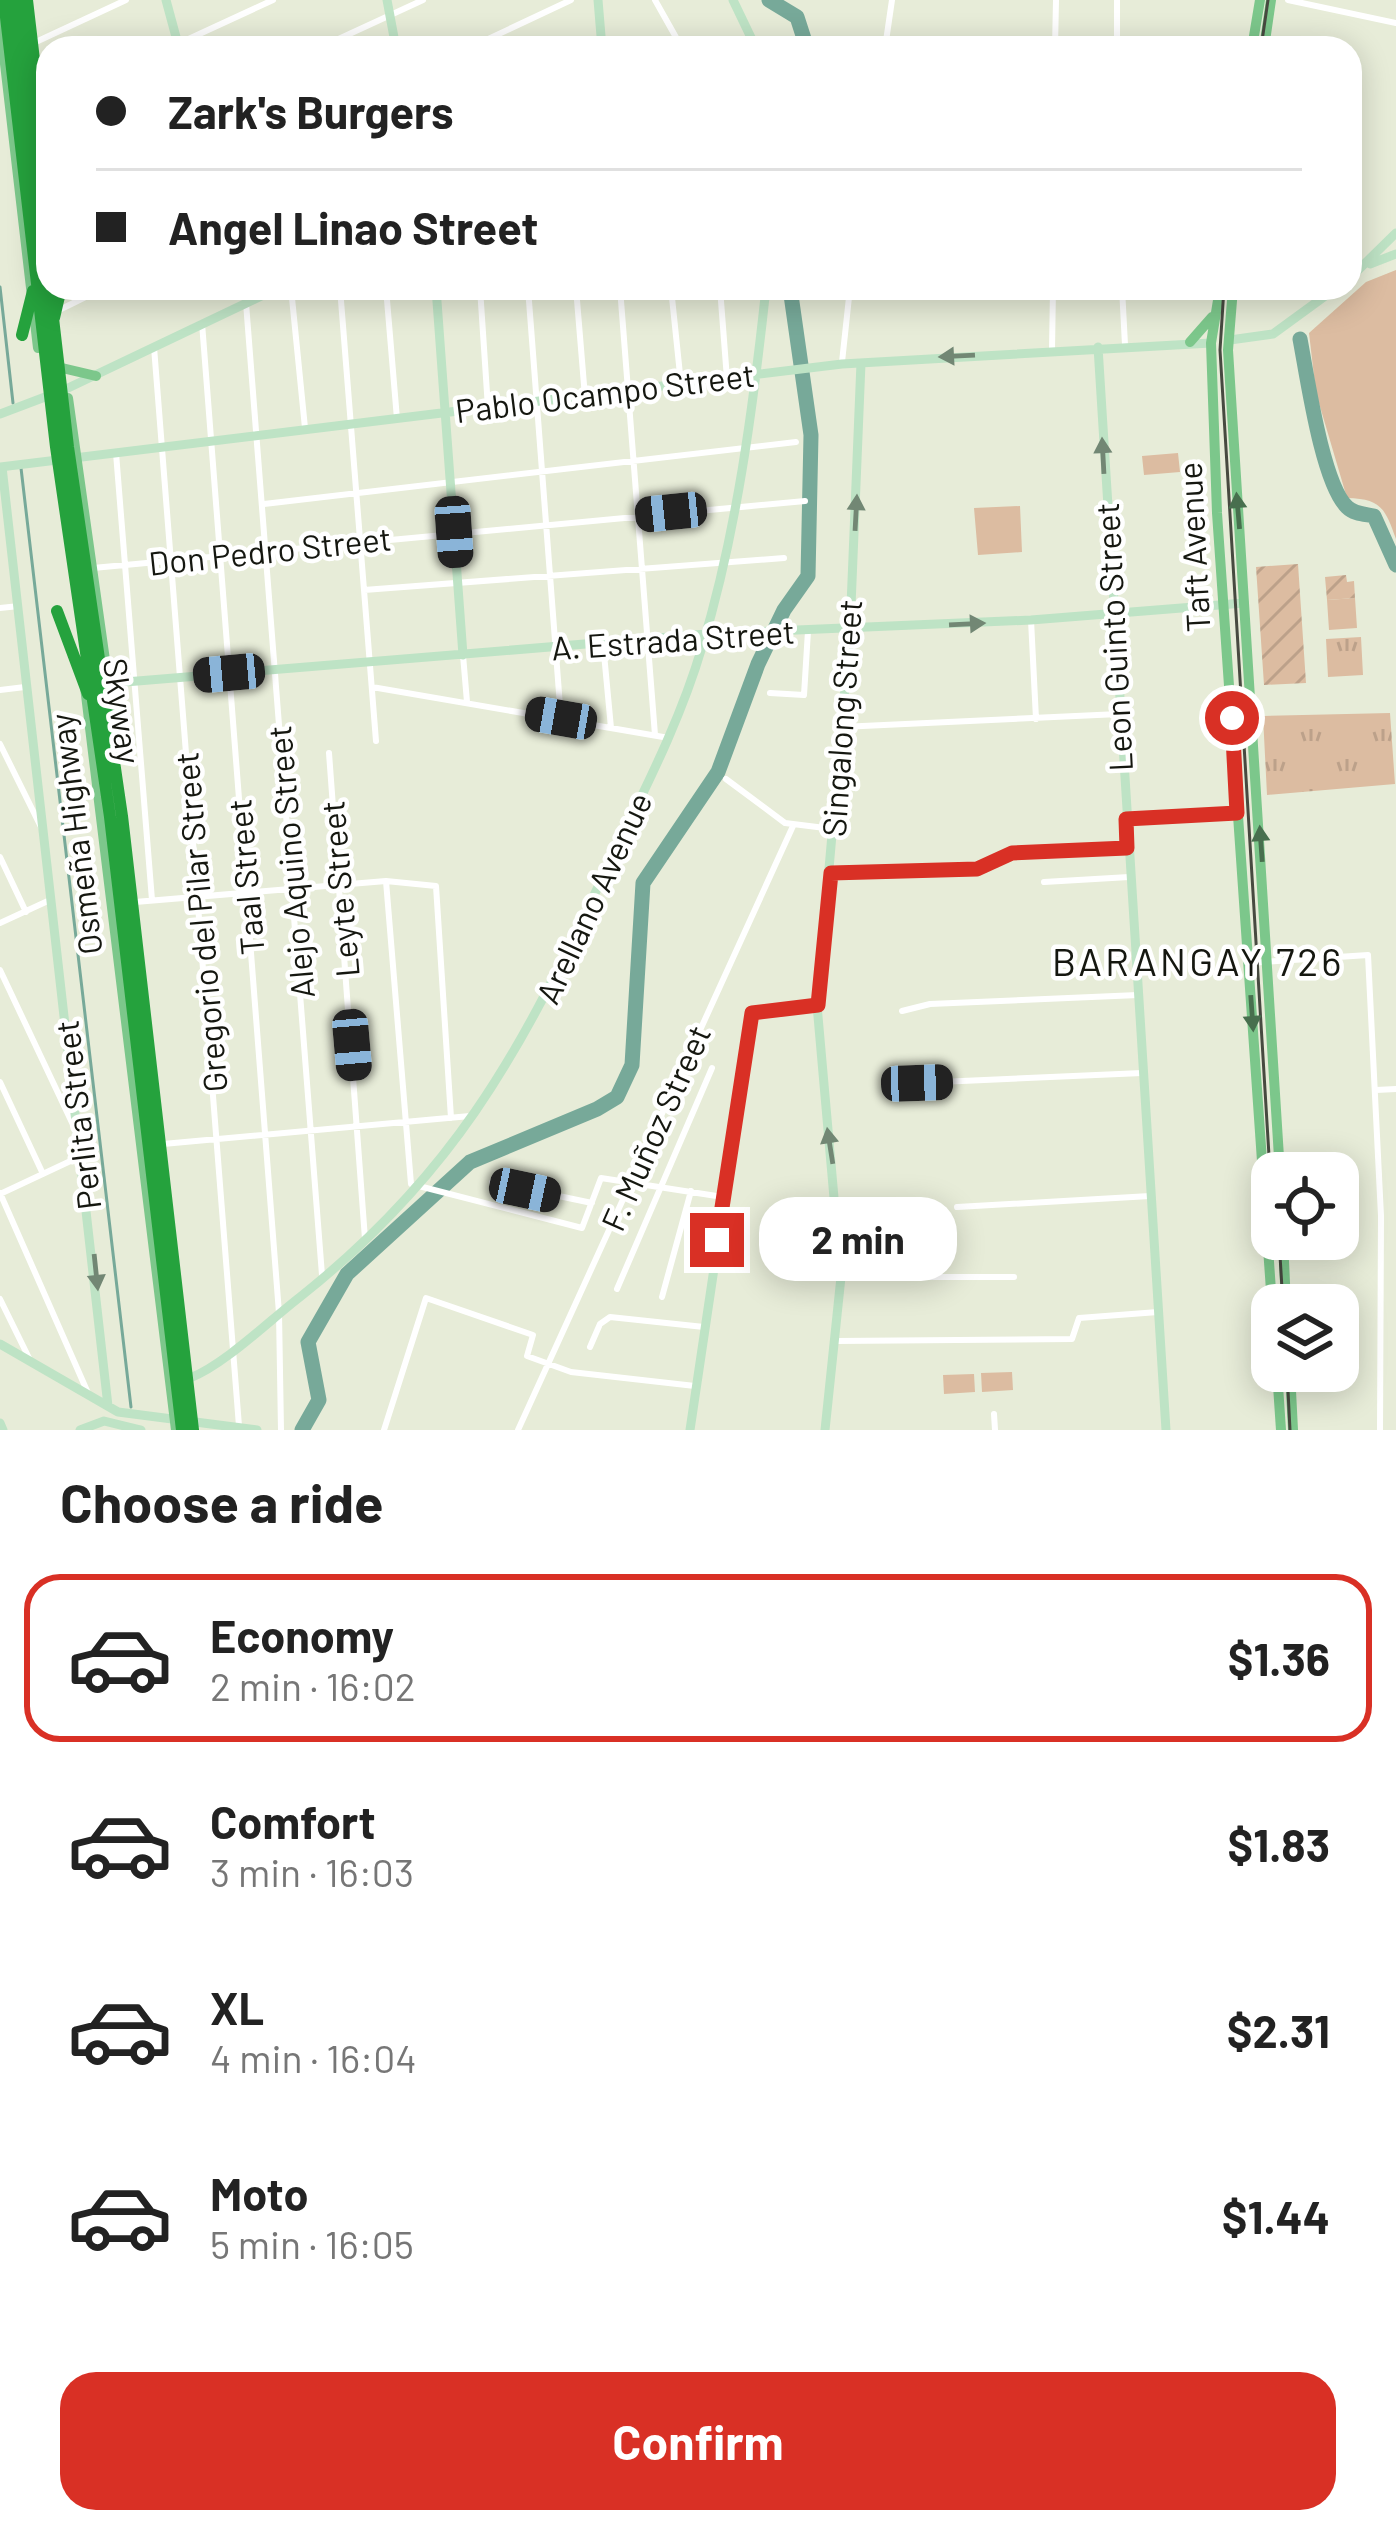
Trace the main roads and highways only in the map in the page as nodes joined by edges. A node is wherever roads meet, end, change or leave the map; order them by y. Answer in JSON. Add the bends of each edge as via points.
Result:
{"nodes":[{"id":1,"x":4,"y":0,"type":"edge"},
{"id":2,"x":17,"y":0,"type":"edge"},
{"id":3,"x":30,"y":0,"type":"edge"},
{"id":4,"x":1259,"y":0,"type":"edge"},
{"id":5,"x":1271,"y":0,"type":"edge"},
{"id":6,"x":0,"y":17,"type":"edge"},
{"id":7,"x":0,"y":27,"type":"edge"},
{"id":8,"x":1254,"y":36,"type":"edge"},
{"id":9,"x":1266,"y":36,"type":"edge"},
{"id":10,"x":10,"y":60,"type":"junction"},
{"id":11,"x":36,"y":60,"type":"edge"},
{"id":12,"x":36,"y":173,"type":"edge"},
{"id":13,"x":36,"y":201,"type":"edge"},
{"id":14,"x":36,"y":232,"type":"edge"},
{"id":15,"x":36,"y":263,"type":"edge"},
{"id":16,"x":37,"y":300,"type":"edge"},
{"id":17,"x":41,"y":300,"type":"edge"},
{"id":18,"x":46,"y":300,"type":"edge"},
{"id":19,"x":48,"y":300,"type":"edge"},
{"id":20,"x":50,"y":300,"type":"edge"},
{"id":21,"x":58,"y":300,"type":"edge"},
{"id":22,"x":1218,"y":300,"type":"edge"},
{"id":23,"x":1232,"y":300,"type":"edge"},
{"id":24,"x":1217,"y":310,"type":"junction"},
{"id":25,"x":52,"y":319,"type":"junction"},
{"id":26,"x":22,"y":335,"type":"dead end"},
{"id":27,"x":1190,"y":342,"type":"road end"},
{"id":28,"x":62,"y":368,"type":"junction"},
{"id":29,"x":96,"y":376,"type":"road end"},
{"id":30,"x":55,"y":393,"type":"junction"},
{"id":31,"x":65,"y":459,"type":"junction"},
{"id":32,"x":57,"y":610,"type":"dead end"},
{"id":33,"x":106,"y":684,"type":"junction"},
{"id":34,"x":98,"y":720,"type":"junction"},
{"id":35,"x":1254,"y":748,"type":"junction"},
{"id":36,"x":1234,"y":751,"type":"junction"},
{"id":37,"x":1279,"y":1152,"type":"edge"},
{"id":38,"x":1271,"y":1284,"type":"edge"},
{"id":39,"x":1278,"y":1392,"type":"edge"},
{"id":40,"x":1291,"y":1392,"type":"edge"},
{"id":41,"x":195,"y":1427,"type":"edge"},
{"id":42,"x":175,"y":1428,"type":"edge"},
{"id":43,"x":1281,"y":1430,"type":"edge"},
{"id":44,"x":1293,"y":1430,"type":"edge"}],
"edges":[{"from":1,"to":10,"type":"highway","name":"Skyway"},
{"from":2,"to":12,"type":"highway","name":"Skyway"},
{"from":2,"to":13,"type":"main road","name":"Osmeña Highway"},
{"from":3,"to":11,"type":"highway"},
{"from":4,"to":8,"type":"main road"},
{"from":5,"to":9,"type":"main road"},
{"from":6,"to":15,"type":"main road","name":"Osmeña Highway"},
{"from":7,"to":10,"type":"highway"},
{"from":10,"to":14,"type":"highway","name":"Skyway"},
{"from":16,"to":26,"type":"highway"},
{"from":17,"to":30,"type":"main road","name":"Osmeña Highway"},
{"from":18,"to":34,"type":"highway","name":"Skyway"},
{"from":19,"to":25,"type":"main road","name":"Osmeña Highway"},
{"from":20,"to":25,"type":"highway","name":"Skyway"},
{"from":21,"to":25,"type":"highway"},
{"from":22,"to":24,"type":"main road","name":"Taft Avenue"},
{"from":35,"to":23,"type":"main road","name":"Taft Avenue","one_way":true},
{"from":24,"to":27,"type":"main road"},
{"from":24,"to":36,"type":"main road","name":"Taft Avenue","via":[[1211,343]]},
{"from":25,"to":28,"type":"main road","name":"Osmeña Highway"},
{"from":25,"to":41,"type":"highway","name":"Skyway"},
{"from":28,"to":29,"type":"main road"},
{"from":28,"to":30,"type":"main road","name":"Osmeña Highway"},
{"from":30,"to":31,"type":"main road","name":"Osmeña Highway"},
{"from":30,"to":31,"type":"main road","name":"Osmeña Highway"},
{"from":31,"to":33,"type":"main road","name":"Osmeña Highway"},
{"from":31,"to":33,"type":"main road","name":"Osmeña Highway","via":[[93,568]]},
{"from":31,"to":42,"type":"main road","name":"Osmeña Highway"},
{"from":32,"to":34,"type":"highway"},
{"from":33,"to":41,"type":"main road","name":"Osmeña Highway"},
{"from":34,"to":42,"type":"highway","name":"Skyway"},
{"from":35,"to":36,"type":"main road"},
{"from":37,"to":35,"type":"main road","name":"Taft Avenue","one_way":true},
{"from":36,"to":38,"type":"main road","name":"Taft Avenue","one_way":true},
{"from":39,"to":43,"type":"main road"},
{"from":40,"to":44,"type":"main road"}]}
